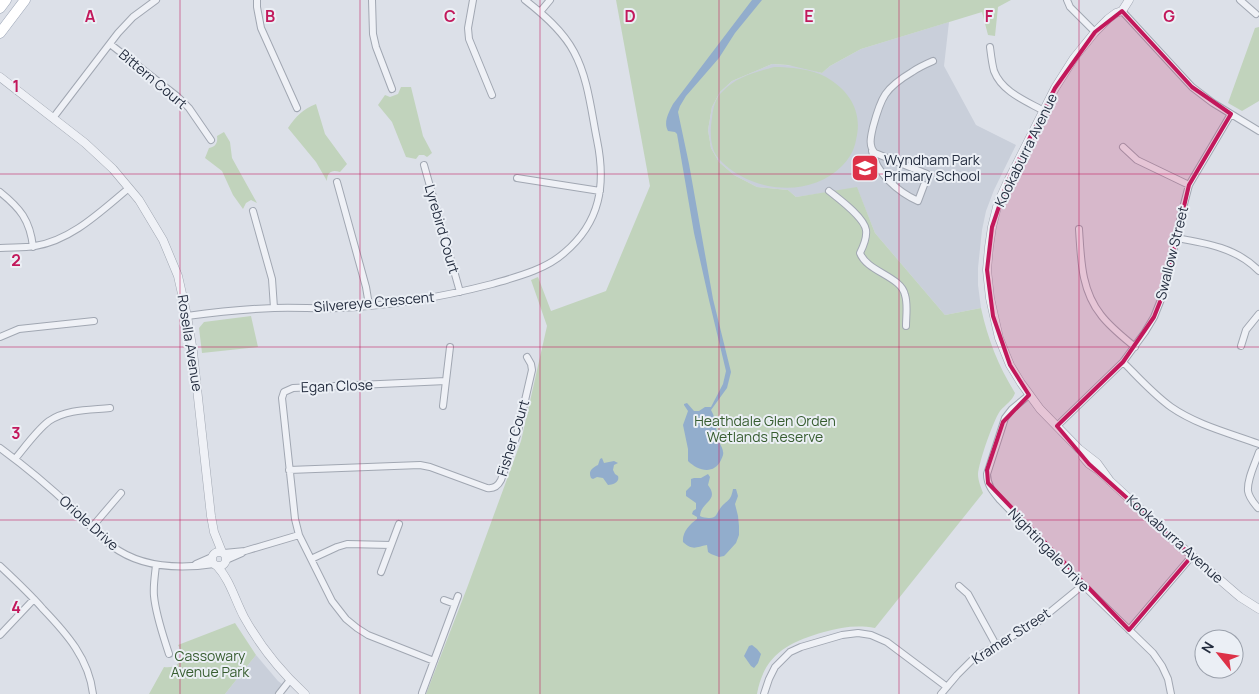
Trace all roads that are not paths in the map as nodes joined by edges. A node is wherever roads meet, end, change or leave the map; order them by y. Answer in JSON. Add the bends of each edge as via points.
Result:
{"nodes":[{"id":1,"x":6,"y":0,"type":"edge"},
{"id":2,"x":25,"y":0,"type":"edge"},
{"id":3,"x":156,"y":0,"type":"edge"},
{"id":4,"x":257,"y":0,"type":"edge"},
{"id":5,"x":372,"y":0,"type":"edge"},
{"id":6,"x":473,"y":0,"type":"edge"},
{"id":7,"x":525,"y":0,"type":"edge"},
{"id":8,"x":550,"y":0,"type":"edge"},
{"id":9,"x":1067,"y":0,"type":"edge"},
{"id":10,"x":1129,"y":0,"type":"edge"},
{"id":11,"x":1240,"y":0,"type":"edge"},
{"id":12,"x":0,"y":8,"type":"edge"},
{"id":13,"x":1122,"y":11,"type":"junction"},
{"id":14,"x":540,"y":12,"type":"junction"},
{"id":15,"x":1256,"y":14,"type":"dead end"},
{"id":16,"x":1095,"y":32,"type":"junction"},
{"id":17,"x":0,"y":33,"type":"edge"},
{"id":18,"x":110,"y":44,"type":"junction"},
{"id":19,"x":990,"y":47,"type":"dead end"},
{"id":20,"x":933,"y":61,"type":"dead end"},
{"id":21,"x":0,"y":77,"type":"edge"},
{"id":22,"x":392,"y":89,"type":"dead end"},
{"id":23,"x":492,"y":95,"type":"dead end"},
{"id":24,"x":297,"y":108,"type":"dead end"},
{"id":25,"x":1044,"y":111,"type":"junction"},
{"id":26,"x":1231,"y":114,"type":"junction"},
{"id":27,"x":53,"y":118,"type":"junction"},
{"id":28,"x":1259,"y":131,"type":"edge"},
{"id":29,"x":211,"y":140,"type":"dead end"},
{"id":30,"x":1123,"y":147,"type":"dead end"},
{"id":31,"x":872,"y":151,"type":"junction"},
{"id":32,"x":424,"y":165,"type":"dead end"},
{"id":33,"x":927,"y":174,"type":"dead end"},
{"id":34,"x":517,"y":178,"type":"dead end"},
{"id":35,"x":337,"y":182,"type":"dead end"},
{"id":36,"x":924,"y":185,"type":"dead end"},
{"id":37,"x":1190,"y":185,"type":"junction"},
{"id":38,"x":129,"y":188,"type":"junction"},
{"id":39,"x":600,"y":190,"type":"junction"},
{"id":40,"x":830,"y":191,"type":"dead end"},
{"id":41,"x":0,"y":192,"type":"edge"},
{"id":42,"x":253,"y":211,"type":"dead end"},
{"id":43,"x":1079,"y":229,"type":"dead end"},
{"id":44,"x":1176,"y":238,"type":"junction"},
{"id":45,"x":33,"y":247,"type":"junction"},
{"id":46,"x":0,"y":248,"type":"edge"},
{"id":47,"x":1259,"y":271,"type":"edge"},
{"id":48,"x":460,"y":292,"type":"junction"},
{"id":49,"x":369,"y":305,"type":"junction"},
{"id":50,"x":274,"y":308,"type":"junction"},
{"id":51,"x":1259,"y":314,"type":"edge"},
{"id":52,"x":187,"y":316,"type":"junction"},
{"id":53,"x":94,"y":321,"type":"dead end"},
{"id":54,"x":906,"y":326,"type":"dead end"},
{"id":55,"x":0,"y":337,"type":"edge"},
{"id":56,"x":1241,"y":346,"type":"dead end"},
{"id":57,"x":450,"y":347,"type":"dead end"},
{"id":58,"x":1135,"y":347,"type":"junction"},
{"id":59,"x":527,"y":357,"type":"dead end"},
{"id":60,"x":1123,"y":362,"type":"junction"},
{"id":61,"x":446,"y":381,"type":"junction"},
{"id":62,"x":1029,"y":395,"type":"junction"},
{"id":63,"x":443,"y":406,"type":"dead end"},
{"id":64,"x":110,"y":408,"type":"dead end"},
{"id":65,"x":1056,"y":426,"type":"junction"},
{"id":66,"x":1259,"y":444,"type":"edge"},
{"id":67,"x":0,"y":448,"type":"edge"},
{"id":68,"x":1259,"y":452,"type":"edge"},
{"id":69,"x":15,"y":459,"type":"junction"},
{"id":70,"x":289,"y":470,"type":"junction"},
{"id":71,"x":121,"y":493,"type":"dead end"},
{"id":72,"x":1258,"y":508,"type":"edge"},
{"id":73,"x":399,"y":524,"type":"dead end"},
{"id":74,"x":92,"y":527,"type":"junction"},
{"id":75,"x":214,"y":532,"type":"junction"},
{"id":76,"x":299,"y":535,"type":"junction"},
{"id":77,"x":391,"y":545,"type":"junction"},
{"id":78,"x":1192,"y":556,"type":"junction"},
{"id":79,"x":225,"y":557,"type":"junction"},
{"id":80,"x":311,"y":559,"type":"junction"},
{"id":81,"x":214,"y":561,"type":"junction"},
{"id":82,"x":156,"y":565,"type":"junction"},
{"id":83,"x":0,"y":566,"type":"edge"},
{"id":84,"x":381,"y":572,"type":"dead end"},
{"id":85,"x":1081,"y":583,"type":"junction"},
{"id":86,"x":230,"y":585,"type":"junction"},
{"id":87,"x":959,"y":586,"type":"dead end"},
{"id":88,"x":458,"y":596,"type":"dead end"},
{"id":89,"x":1240,"y":596,"type":"junction"},
{"id":90,"x":34,"y":599,"type":"junction"},
{"id":91,"x":444,"y":600,"type":"dead end"},
{"id":92,"x":455,"y":604,"type":"junction"},
{"id":93,"x":1259,"y":609,"type":"edge"},
{"id":94,"x":1259,"y":616,"type":"edge"},
{"id":95,"x":1129,"y":630,"type":"junction"},
{"id":96,"x":0,"y":635,"type":"edge"},
{"id":97,"x":996,"y":645,"type":"junction"},
{"id":98,"x":169,"y":654,"type":"dead end"},
{"id":99,"x":434,"y":661,"type":"junction"},
{"id":100,"x":290,"y":680,"type":"junction"},
{"id":101,"x":947,"y":687,"type":"junction"},
{"id":102,"x":422,"y":693,"type":"edge"},
{"id":103,"x":93,"y":694,"type":"edge"},
{"id":104,"x":279,"y":694,"type":"edge"},
{"id":105,"x":305,"y":694,"type":"edge"},
{"id":106,"x":764,"y":694,"type":"edge"},
{"id":107,"x":941,"y":694,"type":"edge"},
{"id":108,"x":1171,"y":694,"type":"edge"}],
"edges":[{"from":1,"to":12,"type":"main road"},
{"from":2,"to":17,"type":"main road"},
{"from":3,"to":18,"type":"street","via":[[133,17]]},
{"from":4,"to":24,"type":"street","via":[[261,28]]},
{"from":5,"to":22,"type":"street","via":[[373,34]]},
{"from":6,"to":23,"type":"street","via":[[469,39]]},
{"from":7,"to":14,"type":"street","name":"Silvereye Crescent"},
{"from":8,"to":14,"type":"street"},
{"from":9,"to":16,"type":"street"},
{"from":10,"to":13,"type":"street","name":"Kookaburra Avenue"},
{"from":11,"to":15,"type":"street"},
{"from":13,"to":16,"type":"street","name":"Kookaburra Avenue"},
{"from":13,"to":26,"type":"street","via":[[1192,87]]},
{"from":14,"to":39,"type":"street","name":"Silvereye Crescent","via":[[574,51],[584,77],[601,165]]},
{"from":16,"to":25,"type":"street","name":"Kookaburra Avenue","via":[[1074,58]]},
{"from":18,"to":27,"type":"street"},
{"from":18,"to":29,"type":"street","name":"Bittern Court","via":[[178,97]]},
{"from":19,"to":25,"type":"street","via":[[998,79],[1009,91]]},
{"from":20,"to":31,"type":"street","via":[[898,80],[888,90],[878,108],[872,132]]},
{"from":21,"to":27,"type":"street","name":"Rosella Avenue"},
{"from":25,"to":62,"type":"street","name":"Kookaburra Avenue","via":[[998,203],[988,270],[999,338],[1010,365]]},
{"from":26,"to":28,"type":"street"},
{"from":26,"to":37,"type":"street","name":"Swallow Street"},
{"from":27,"to":38,"type":"street","name":"Rosella Avenue","via":[[102,158]]},
{"from":30,"to":37,"type":"street","via":[[1137,160]]},
{"from":31,"to":33,"type":"street"},
{"from":31,"to":36,"type":"street","via":[[883,172],[904,194],[918,201]]},
{"from":32,"to":48,"type":"street","name":"Lyrebird Court"},
{"from":34,"to":39,"type":"street"},
{"from":35,"to":49,"type":"street"},
{"from":37,"to":44,"type":"street","name":"Swallow Street"},
{"from":38,"to":45,"type":"street","via":[[76,230]]},
{"from":38,"to":52,"type":"street","name":"Rosella Avenue","via":[[166,249],[178,276]]},
{"from":39,"to":48,"type":"street","name":"Silvereye Crescent","via":[[589,223],[579,239],[557,259],[507,279]]},
{"from":40,"to":54,"type":"street","via":[[855,213],[866,229],[860,253],[862,258],[896,282],[905,294]]},
{"from":41,"to":45,"type":"street","via":[[24,215]]},
{"from":42,"to":50,"type":"street","via":[[272,280]]},
{"from":43,"to":58,"type":"street","via":[[1082,274],[1093,304],[1101,316]]},
{"from":44,"to":47,"type":"street","via":[[1206,243],[1234,253]]},
{"from":44,"to":58,"type":"street","name":"Swallow Street","via":[[1164,292],[1154,317]]},
{"from":45,"to":46,"type":"street"},
{"from":48,"to":49,"type":"street","name":"Silvereye Crescent","via":[[411,302]]},
{"from":49,"to":50,"type":"street","name":"Silvereye Crescent"},
{"from":50,"to":52,"type":"street","name":"Silvereye Crescent"},
{"from":51,"to":56,"type":"street","via":[[1246,330]]},
{"from":52,"to":75,"type":"street","name":"Rosella Avenue"},
{"from":53,"to":55,"type":"street","via":[[19,329]]},
{"from":57,"to":61,"type":"street"},
{"from":58,"to":60,"type":"street","name":"Swallow Street"},
{"from":59,"to":70,"type":"street","name":"Fisher Court","via":[[532,370],[517,436],[501,480],[494,488],[420,465]]},
{"from":60,"to":65,"type":"street","name":"Swallow Street"},
{"from":60,"to":66,"type":"street","via":[[1154,393],[1185,416]]},
{"from":61,"to":63,"type":"street"},
{"from":61,"to":70,"type":"street","name":"Egan Close","via":[[287,390],[282,402]]},
{"from":62,"to":65,"type":"street","name":"Kookaburra Avenue"},
{"from":62,"to":85,"type":"street","name":"Nightingale Drive","via":[[1004,418],[987,470],[988,483],[1000,500]]},
{"from":64,"to":69,"type":"street","via":[[70,412],[56,417],[44,425]]},
{"from":65,"to":78,"type":"street","name":"Kookaburra Avenue","via":[[1089,464]]},
{"from":67,"to":69,"type":"street","name":"Oriole Drive"},
{"from":68,"to":72,"type":"street","via":[[1248,492]]},
{"from":69,"to":74,"type":"street","name":"Oriole Drive"},
{"from":70,"to":76,"type":"street","name":"Egan Close"},
{"from":71,"to":74,"type":"street"},
{"from":73,"to":77,"type":"street"},
{"from":74,"to":82,"type":"street","name":"Oriole Drive","via":[[116,549]]},
{"from":75,"to":79,"type":"street","name":"Rosella Avenue"},
{"from":75,"to":81,"type":"street","name":"Rosella Avenue"},
{"from":76,"to":79,"type":"street"},
{"from":76,"to":80,"type":"street","name":"Egan Close"},
{"from":77,"to":80,"type":"street","via":[[348,544]]},
{"from":77,"to":84,"type":"street"},
{"from":78,"to":89,"type":"street","name":"Kookaburra Avenue"},
{"from":78,"to":95,"type":"street"},
{"from":79,"to":81,"type":"street","via":[[222,566]]},
{"from":79,"to":81,"type":"street","via":[[216,552]]},
{"from":79,"to":86,"type":"street","name":"Rosella Avenue"},
{"from":80,"to":99,"type":"street","name":"Egan Close","via":[[332,602],[352,624],[375,638]]},
{"from":81,"to":82,"type":"street","name":"Oriole Drive","via":[[193,566]]},
{"from":81,"to":86,"type":"street","name":"Rosella Avenue"},
{"from":82,"to":98,"type":"street","via":[[154,596]]},
{"from":83,"to":90,"type":"street"},
{"from":85,"to":95,"type":"street","name":"Nightingale Drive"},
{"from":85,"to":97,"type":"street","name":"Kramer Street","via":[[1039,621]]},
{"from":86,"to":100,"type":"street","name":"Rosella Avenue","via":[[257,638]]},
{"from":87,"to":97,"type":"street","via":[[968,594]]},
{"from":88,"to":92,"type":"street"},
{"from":89,"to":93,"type":"street","name":"Kookaburra Avenue"},
{"from":89,"to":94,"type":"street","name":"Kookaburra Avenue"},
{"from":90,"to":96,"type":"street"},
{"from":90,"to":103,"type":"street","via":[[75,645],[88,672]]},
{"from":91,"to":92,"type":"street"},
{"from":92,"to":99,"type":"street"},
{"from":95,"to":108,"type":"street","name":"Nightingale Drive","via":[[1162,666]]},
{"from":97,"to":101,"type":"street","name":"Kramer Street","via":[[968,664]]},
{"from":99,"to":102,"type":"street"},
{"from":100,"to":104,"type":"street"},
{"from":100,"to":105,"type":"street","name":"Rosella Avenue"},
{"from":101,"to":106,"type":"street","via":[[887,642],[858,633],[790,652],[772,673]]},
{"from":101,"to":107,"type":"street","name":"Kramer Street"}]}
